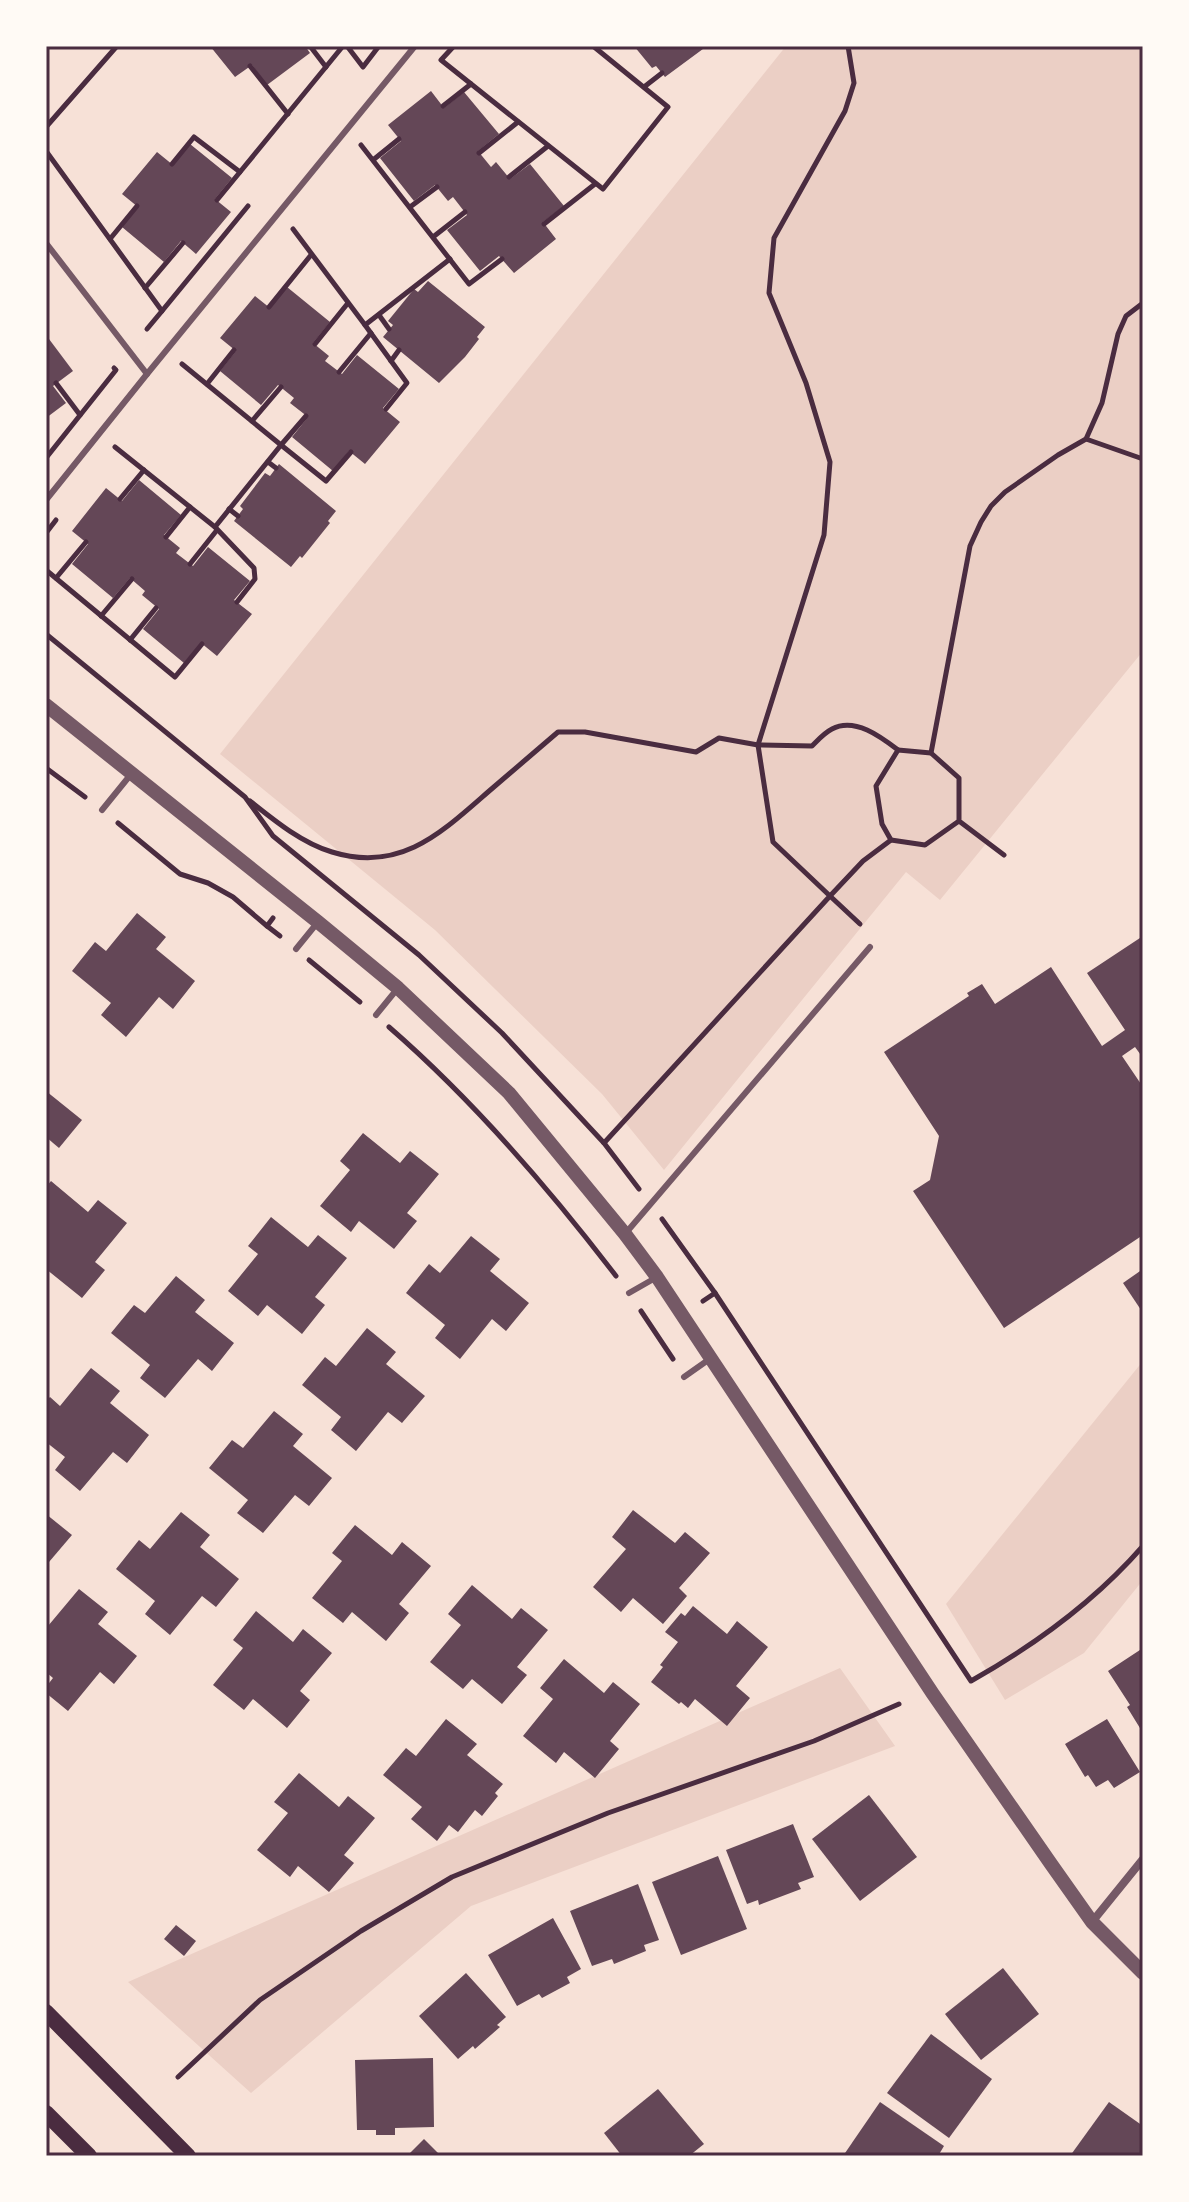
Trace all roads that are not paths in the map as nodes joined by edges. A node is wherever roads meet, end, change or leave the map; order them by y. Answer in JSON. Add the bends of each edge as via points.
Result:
{"nodes":[{"id":1,"x":415,"y":46,"type":"edge"},
{"id":2,"x":46,"y":243,"type":"edge"},
{"id":3,"x":147,"y":374,"type":"junction"},
{"id":4,"x":46,"y":500,"type":"edge"},
{"id":5,"x":46,"y":705,"type":"edge"},
{"id":6,"x":132,"y":773,"type":"junction"},
{"id":7,"x":102,"y":810,"type":"road end"},
{"id":8,"x":318,"y":922,"type":"junction"},
{"id":9,"x":870,"y":947,"type":"dead end"},
{"id":10,"x":296,"y":949,"type":"road end"},
{"id":11,"x":398,"y":988,"type":"junction"},
{"id":12,"x":376,"y":1015,"type":"road end"},
{"id":13,"x":625,"y":1234,"type":"junction"},
{"id":14,"x":657,"y":1277,"type":"junction"},
{"id":15,"x":629,"y":1293,"type":"road end"},
{"id":16,"x":712,"y":1358,"type":"junction"},
{"id":17,"x":684,"y":1377,"type":"road end"},
{"id":18,"x":1143,"y":1859,"type":"edge"},
{"id":19,"x":1092,"y":1922,"type":"junction"},
{"id":20,"x":1143,"y":1973,"type":"edge"},
{"id":21,"x":46,"y":2012,"type":"edge"},
{"id":22,"x":46,"y":2113,"type":"edge"},
{"id":23,"x":89,"y":2156,"type":"edge"},
{"id":24,"x":188,"y":2156,"type":"edge"}],
"edges":[{"from":1,"to":3,"type":"lane"},
{"from":2,"to":3,"type":"lane"},
{"from":3,"to":4,"type":"lane"},
{"from":5,"to":6,"type":"street"},
{"from":6,"to":7,"type":"lane"},
{"from":6,"to":8,"type":"street"},
{"from":8,"to":10,"type":"lane"},
{"from":8,"to":11,"type":"street"},
{"from":9,"to":13,"type":"lane"},
{"from":11,"to":12,"type":"lane"},
{"from":11,"to":13,"type":"street","via":[[509,1093]]},
{"from":13,"to":14,"type":"street"},
{"from":14,"to":15,"type":"lane"},
{"from":14,"to":16,"type":"street"},
{"from":16,"to":17,"type":"lane"},
{"from":16,"to":19,"type":"street","via":[[933,1694]]},
{"from":18,"to":19,"type":"street"},
{"from":19,"to":20,"type":"street"},
{"from":21,"to":24,"type":"main road"},
{"from":22,"to":23,"type":"main road"}]}
